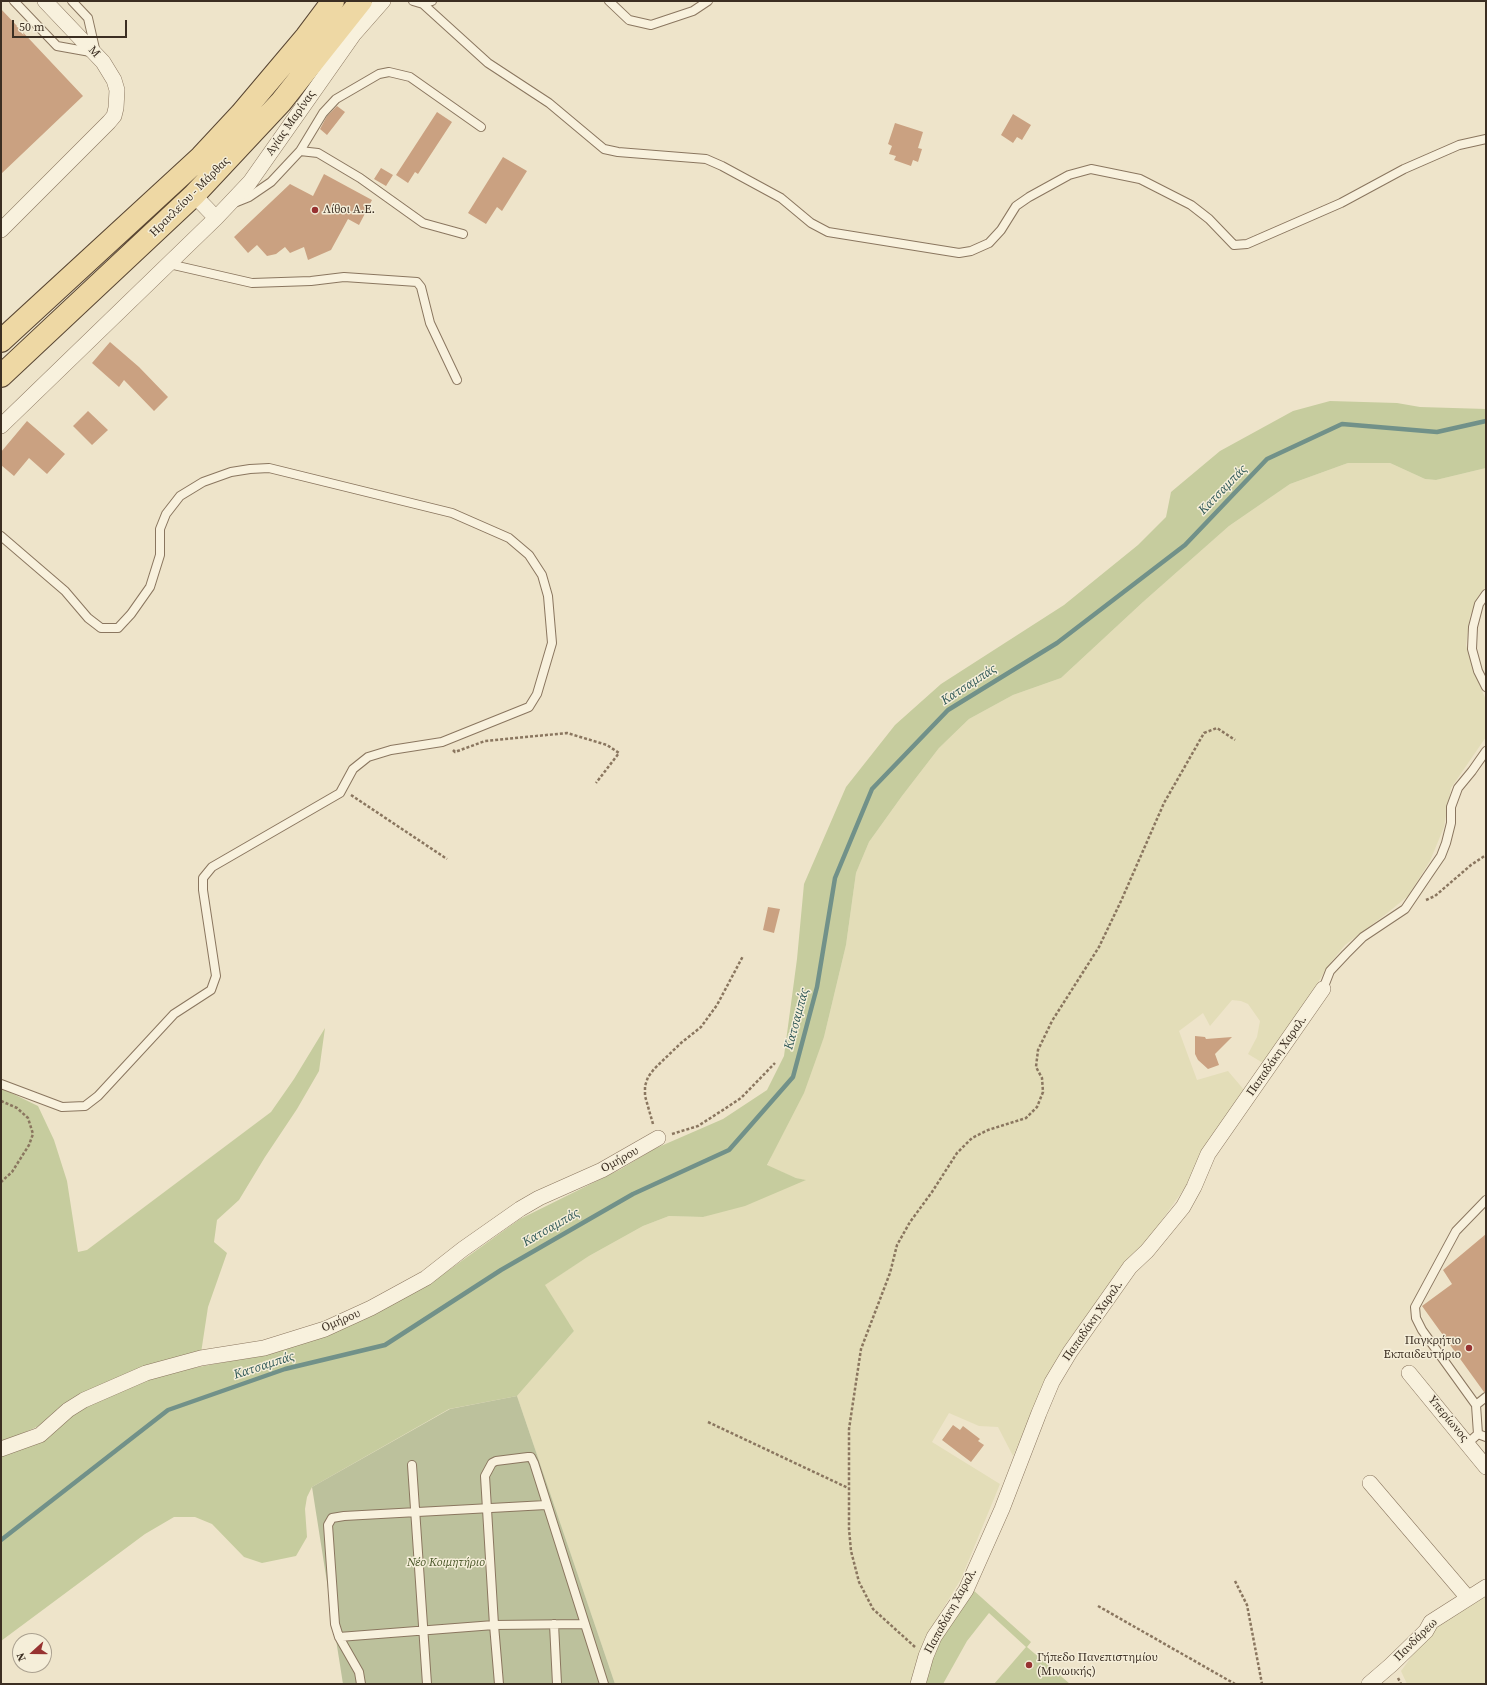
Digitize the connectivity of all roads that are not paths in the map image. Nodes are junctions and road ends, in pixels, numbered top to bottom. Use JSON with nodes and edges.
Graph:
{"nodes":[{"id":1,"x":14,"y":1,"type":"edge"},
{"id":2,"x":45,"y":1,"type":"edge"},
{"id":3,"x":72,"y":1,"type":"edge"},
{"id":4,"x":333,"y":1,"type":"edge"},
{"id":5,"x":361,"y":1,"type":"edge"},
{"id":6,"x":383,"y":1,"type":"edge"},
{"id":7,"x":413,"y":1,"type":"edge"},
{"id":8,"x":432,"y":1,"type":"edge"},
{"id":9,"x":608,"y":1,"type":"edge"},
{"id":10,"x":708,"y":1,"type":"edge"},
{"id":11,"x":423,"y":4,"type":"junction"},
{"id":12,"x":96,"y":53,"type":"junction"},
{"id":13,"x":481,"y":128,"type":"dead end"},
{"id":14,"x":1486,"y":139,"type":"edge"},
{"id":15,"x":300,"y":151,"type":"junction"},
{"id":16,"x":194,"y":195,"type":"junction"},
{"id":17,"x":229,"y":204,"type":"junction"},
{"id":18,"x":216,"y":218,"type":"junction"},
{"id":19,"x":1,"y":230,"type":"edge"},
{"id":20,"x":463,"y":234,"type":"dead end"},
{"id":21,"x":169,"y":264,"type":"junction"},
{"id":22,"x":1,"y":341,"type":"edge"},
{"id":23,"x":1,"y":376,"type":"edge"},
{"id":24,"x":457,"y":380,"type":"dead end"},
{"id":25,"x":1,"y":426,"type":"edge"},
{"id":26,"x":1,"y":536,"type":"edge"},
{"id":27,"x":1486,"y":594,"type":"edge"},
{"id":28,"x":1486,"y":687,"type":"edge"},
{"id":29,"x":1486,"y":750,"type":"edge"},
{"id":30,"x":1323,"y":989,"type":"joint"},
{"id":31,"x":1,"y":1084,"type":"edge"},
{"id":32,"x":658,"y":1138,"type":"road end"},
{"id":33,"x":1486,"y":1200,"type":"edge"},
{"id":34,"x":1409,"y":1372,"type":"dead end"},
{"id":35,"x":1486,"y":1397,"type":"edge"},
{"id":36,"x":1476,"y":1405,"type":"junction"},
{"id":37,"x":1486,"y":1437,"type":"edge"},
{"id":38,"x":1473,"y":1439,"type":"junction"},
{"id":39,"x":1,"y":1449,"type":"edge"},
{"id":40,"x":412,"y":1465,"type":"dead end"},
{"id":41,"x":1486,"y":1466,"type":"edge"},
{"id":42,"x":1370,"y":1483,"type":"dead end"},
{"id":43,"x":546,"y":1505,"type":"junction"},
{"id":44,"x":487,"y":1508,"type":"junction"},
{"id":45,"x":416,"y":1512,"type":"junction"},
{"id":46,"x":1486,"y":1587,"type":"edge"},
{"id":47,"x":1468,"y":1598,"type":"junction"},
{"id":48,"x":554,"y":1624,"type":"junction"},
{"id":49,"x":585,"y":1624,"type":"junction"},
{"id":50,"x":494,"y":1625,"type":"junction"},
{"id":51,"x":424,"y":1630,"type":"junction"},
{"id":52,"x":339,"y":1637,"type":"junction"},
{"id":53,"x":361,"y":1684,"type":"edge"},
{"id":54,"x":427,"y":1684,"type":"edge"},
{"id":55,"x":499,"y":1684,"type":"edge"},
{"id":56,"x":557,"y":1684,"type":"edge"},
{"id":57,"x":604,"y":1684,"type":"edge"},
{"id":58,"x":918,"y":1684,"type":"edge"},
{"id":59,"x":1369,"y":1684,"type":"edge"}],
"edges":[{"from":1,"to":12,"type":"lane"},
{"from":2,"to":12,"type":"street","name":"Μ"},
{"from":3,"to":12,"type":"lane"},
{"from":4,"to":22,"type":"main road","name":"Ηρακλείου - Μάρθας"},
{"from":5,"to":16,"type":"main road","name":"Ηρακλείου - Μάρθας"},
{"from":6,"to":17,"type":"street","name":"Αγίας Μαρίνας"},
{"from":7,"to":11,"type":"lane"},
{"from":8,"to":11,"type":"lane"},
{"from":9,"to":10,"type":"lane"},
{"from":11,"to":14,"type":"lane"},
{"from":12,"to":19,"type":"street","name":"Μ"},
{"from":13,"to":15,"type":"lane"},
{"from":15,"to":17,"type":"lane"},
{"from":15,"to":20,"type":"lane"},
{"from":16,"to":18,"type":"street"},
{"from":16,"to":23,"type":"main road","name":"Ηρακλείου - Μάρθας"},
{"from":17,"to":18,"type":"street","name":"Αγίας Μαρίνας"},
{"from":18,"to":21,"type":"street","name":"Αγίας Μαρίνας"},
{"from":21,"to":24,"type":"lane"},
{"from":21,"to":25,"type":"street","name":"Αγίας Μαρίνας"},
{"from":26,"to":31,"type":"lane"},
{"from":27,"to":28,"type":"lane"},
{"from":29,"to":30,"type":"lane"},
{"from":30,"to":58,"type":"street","name":"Παπαδάκη Χαραλ."},
{"from":32,"to":39,"type":"street","name":"Ομήρου"},
{"from":33,"to":36,"type":"lane"},
{"from":34,"to":38,"type":"street","name":"Υπερίωνος"},
{"from":35,"to":36,"type":"lane"},
{"from":36,"to":38,"type":"lane"},
{"from":37,"to":38,"type":"lane"},
{"from":38,"to":41,"type":"street","name":"Υπερίωνος"},
{"from":40,"to":45,"type":"lane"},
{"from":42,"to":47,"type":"street"},
{"from":43,"to":44,"type":"lane"},
{"from":43,"to":44,"type":"lane"},
{"from":43,"to":49,"type":"lane"},
{"from":44,"to":45,"type":"lane"},
{"from":44,"to":50,"type":"lane"},
{"from":45,"to":51,"type":"lane"},
{"from":45,"to":52,"type":"lane"},
{"from":46,"to":47,"type":"street","name":"Πανδάρεω"},
{"from":47,"to":59,"type":"street","name":"Πανδάρεω"},
{"from":48,"to":49,"type":"lane"},
{"from":48,"to":50,"type":"lane"},
{"from":48,"to":56,"type":"lane"},
{"from":49,"to":57,"type":"lane"},
{"from":50,"to":51,"type":"lane"},
{"from":50,"to":55,"type":"lane"},
{"from":51,"to":52,"type":"lane"},
{"from":51,"to":54,"type":"lane"},
{"from":52,"to":53,"type":"lane"}]}
